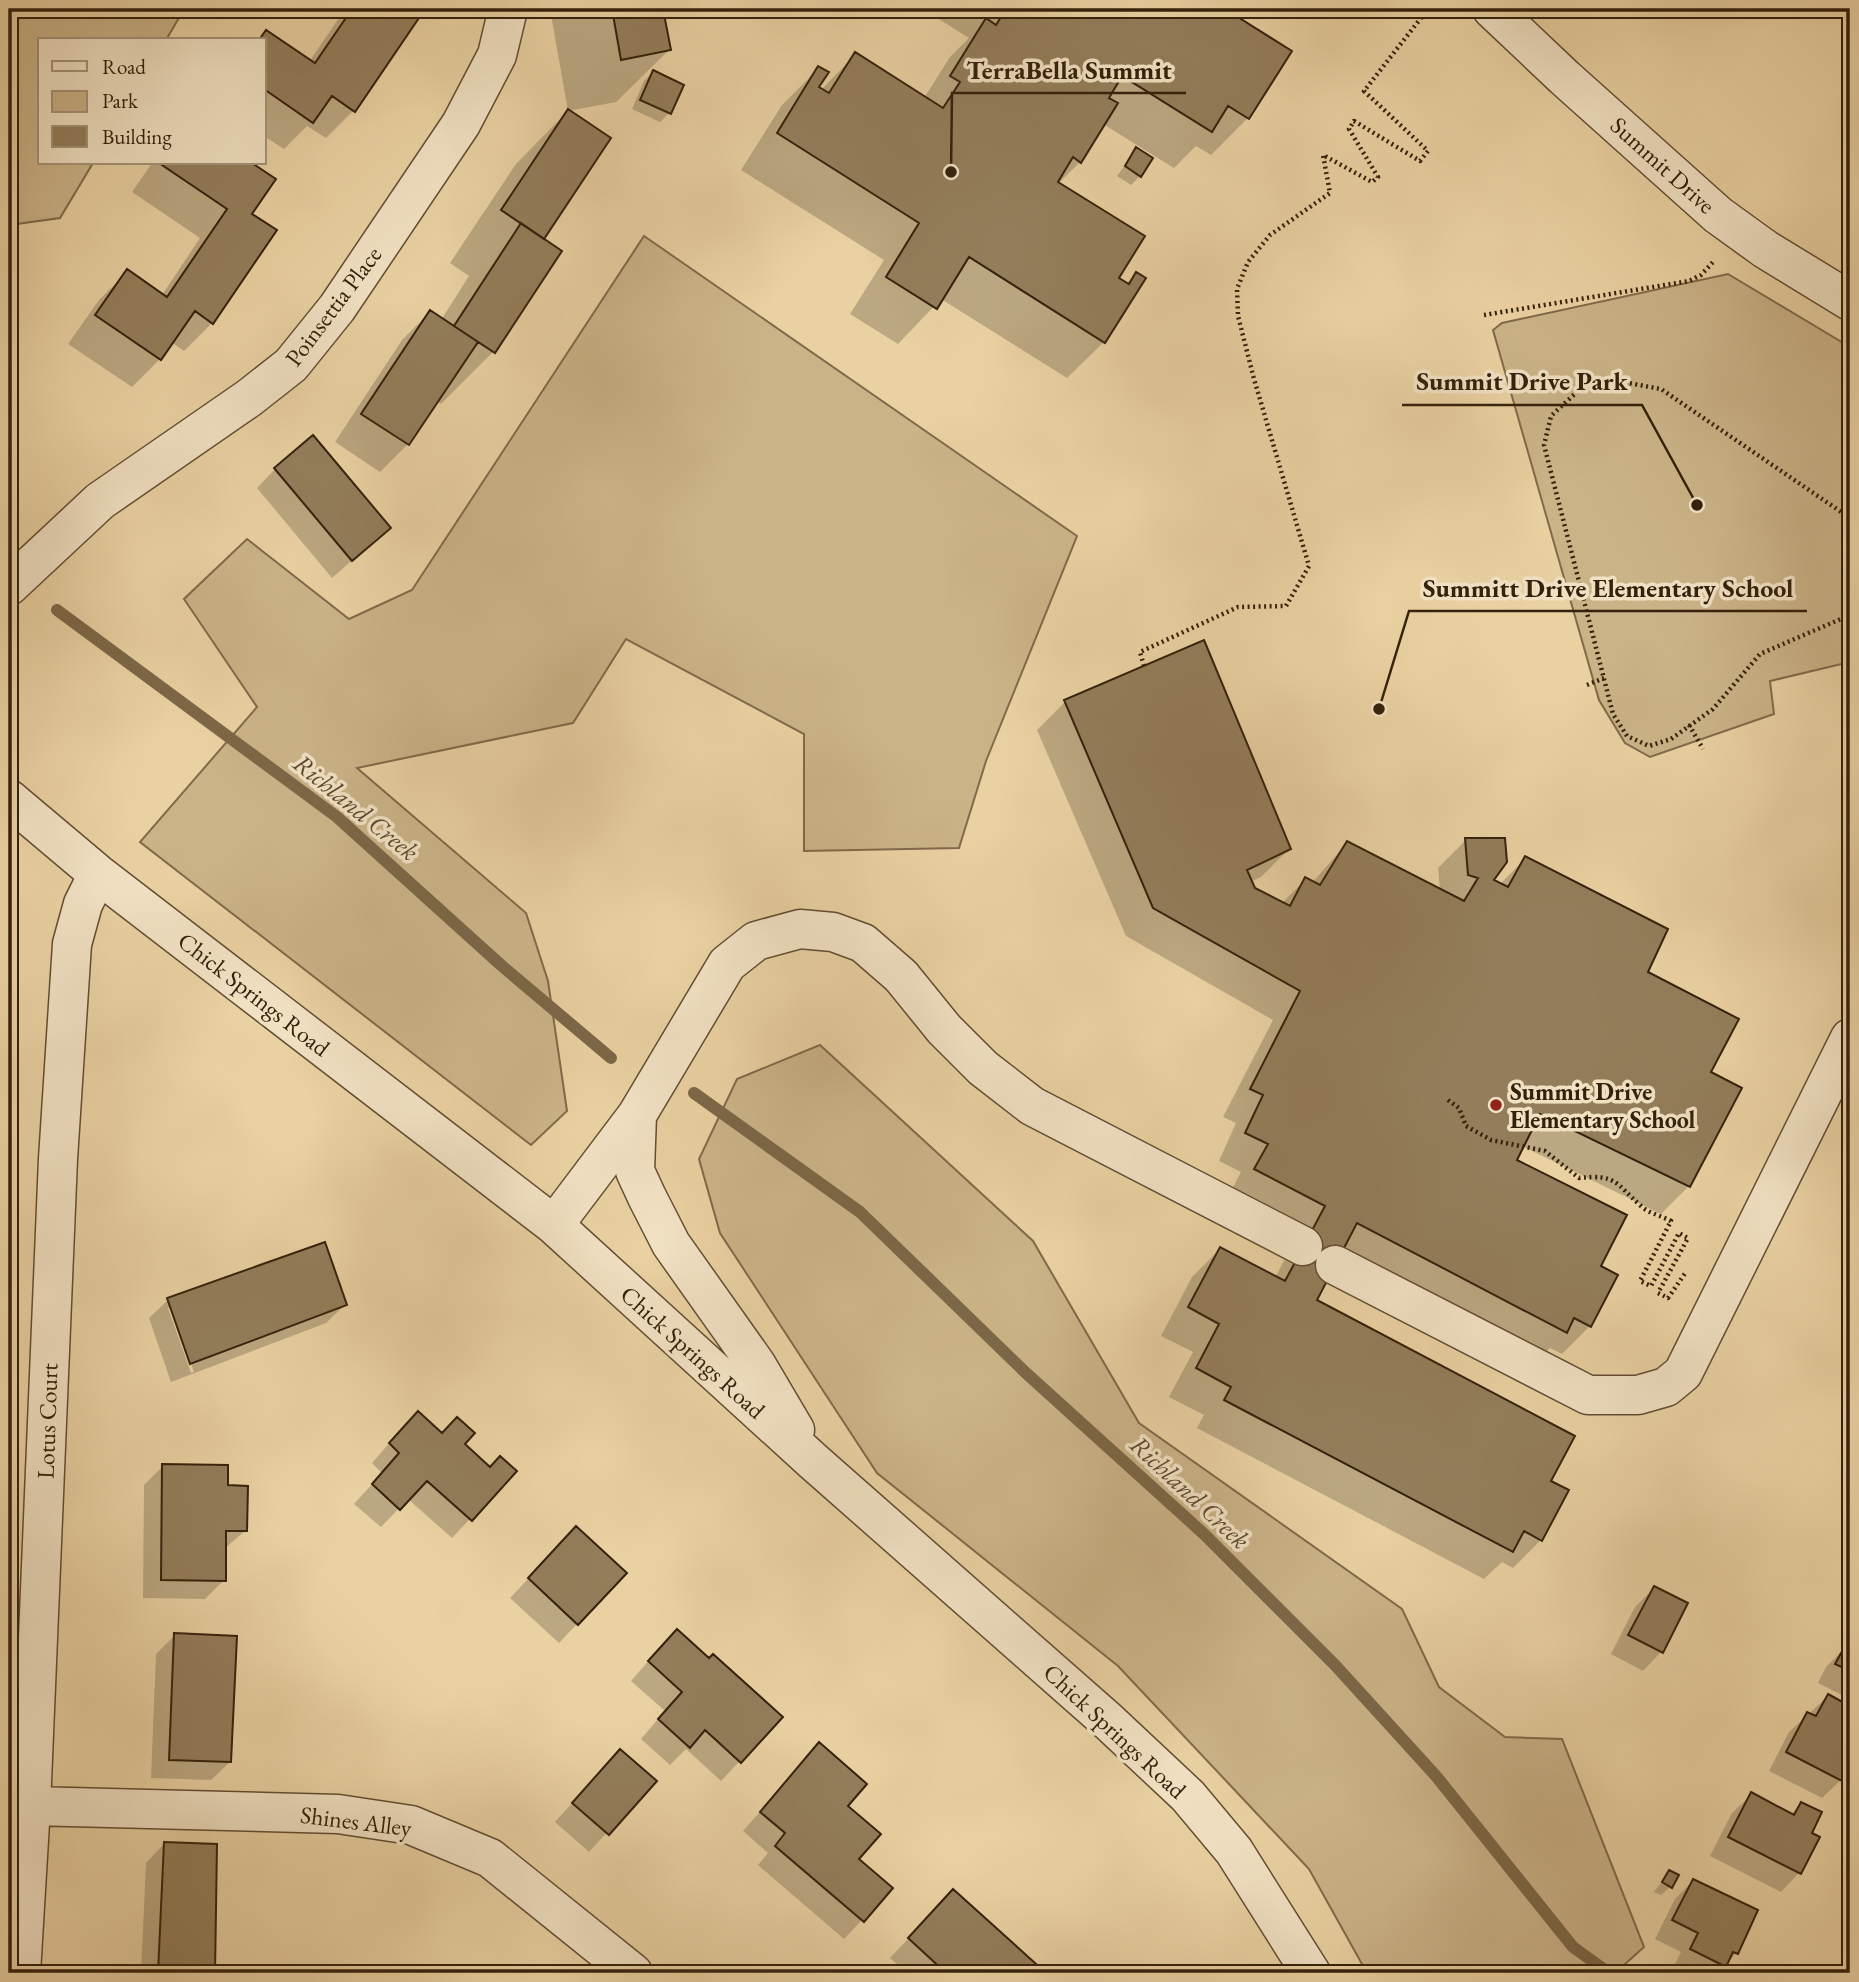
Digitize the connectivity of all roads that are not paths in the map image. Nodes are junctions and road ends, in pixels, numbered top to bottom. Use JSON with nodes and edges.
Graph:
{"nodes":[{"id":1,"x":508,"y":9,"type":"edge"},
{"id":2,"x":1492,"y":9,"type":"edge"},
{"id":3,"x":1850,"y":301,"type":"edge"},
{"id":4,"x":9,"y":586,"type":"edge"},
{"id":5,"x":9,"y":799,"type":"edge"},
{"id":6,"x":98,"y":874,"type":"junction"},
{"id":7,"x":1850,"y":1038,"type":"edge"},
{"id":8,"x":637,"y":1115,"type":"junction"},
{"id":9,"x":554,"y":1225,"type":"junction"},
{"id":10,"x":1303,"y":1246,"type":"dead end"},
{"id":11,"x":1335,"y":1265,"type":"dead end"},
{"id":12,"x":814,"y":1462,"type":"junction"},
{"id":13,"x":31,"y":1806,"type":"junction"},
{"id":14,"x":21,"y":1973,"type":"edge"},
{"id":15,"x":633,"y":1973,"type":"edge"},
{"id":16,"x":1311,"y":1973,"type":"edge"}],
"edges":[{"from":1,"to":4,"type":"street","name":"Poinsettia Place"},
{"from":2,"to":3,"type":"street","name":"Summit Drive"},
{"from":5,"to":6,"type":"street","name":"Chick Springs Road"},
{"from":6,"to":9,"type":"street","name":"Chick Springs Road"},
{"from":6,"to":13,"type":"street","name":"Lotus Court"},
{"from":7,"to":11,"type":"street"},
{"from":8,"to":9,"type":"street"},
{"from":8,"to":10,"type":"street"},
{"from":8,"to":12,"type":"street"},
{"from":9,"to":12,"type":"street","name":"Chick Springs Road"},
{"from":12,"to":16,"type":"street","name":"Chick Springs Road"},
{"from":13,"to":14,"type":"street","name":"Lotus Court"},
{"from":13,"to":15,"type":"street","name":"Shines Alley"}]}
